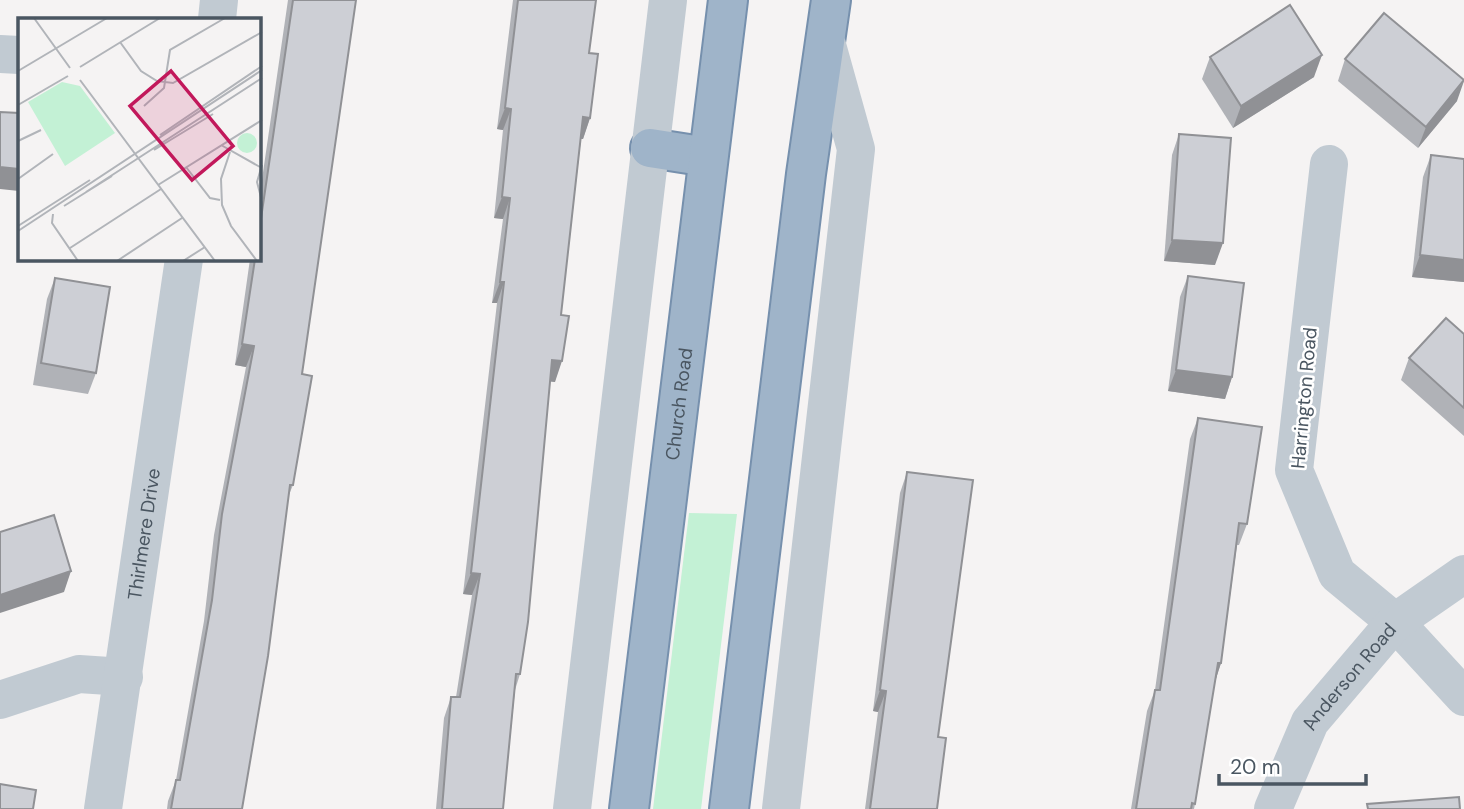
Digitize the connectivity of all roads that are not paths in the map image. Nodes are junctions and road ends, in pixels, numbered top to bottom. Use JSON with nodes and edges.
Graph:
{"nodes":[{"id":1,"x":219,"y":0,"type":"edge"},
{"id":2,"x":668,"y":0,"type":"edge"},
{"id":3,"x":728,"y":0,"type":"edge"},
{"id":4,"x":831,"y":0,"type":"edge"},
{"id":5,"x":217,"y":18,"type":"edge"},
{"id":6,"x":827,"y":45,"type":"junction"},
{"id":7,"x":0,"y":54,"type":"edge"},
{"id":8,"x":18,"y":55,"type":"edge"},
{"id":9,"x":650,"y":148,"type":"junction"},
{"id":10,"x":708,"y":157,"type":"junction"},
{"id":11,"x":1329,"y":164,"type":"dead end"},
{"id":12,"x":184,"y":261,"type":"edge"},
{"id":13,"x":1464,"y":574,"type":"edge"},
{"id":14,"x":1395,"y":622,"type":"junction"},
{"id":15,"x":124,"y":677,"type":"junction"},
{"id":16,"x":1464,"y":697,"type":"edge"},
{"id":17,"x":0,"y":700,"type":"edge"},
{"id":18,"x":103,"y":809,"type":"edge"},
{"id":19,"x":572,"y":809,"type":"edge"},
{"id":20,"x":629,"y":809,"type":"edge"},
{"id":21,"x":729,"y":809,"type":"edge"},
{"id":22,"x":781,"y":809,"type":"edge"},
{"id":23,"x":1273,"y":809,"type":"edge"}],
"edges":[{"from":1,"to":5,"type":"street"},
{"from":2,"to":9,"type":"street"},
{"from":3,"to":10,"type":"highway","name":"Church Road"},
{"from":4,"to":6,"type":"highway"},
{"from":6,"to":21,"type":"highway"},
{"from":6,"to":22,"type":"street"},
{"from":7,"to":8,"type":"street"},
{"from":9,"to":10,"type":"highway"},
{"from":9,"to":19,"type":"street"},
{"from":10,"to":20,"type":"highway","name":"Church Road"},
{"from":11,"to":14,"type":"street","name":"Harrington Road"},
{"from":12,"to":15,"type":"street","name":"Thirlmere Drive"},
{"from":13,"to":14,"type":"street","name":"Anderson Road"},
{"from":14,"to":16,"type":"street","name":"Harrington Road"},
{"from":14,"to":23,"type":"street","name":"Anderson Road"},
{"from":15,"to":17,"type":"street"},
{"from":15,"to":18,"type":"street","name":"Thirlmere Drive"}]}
